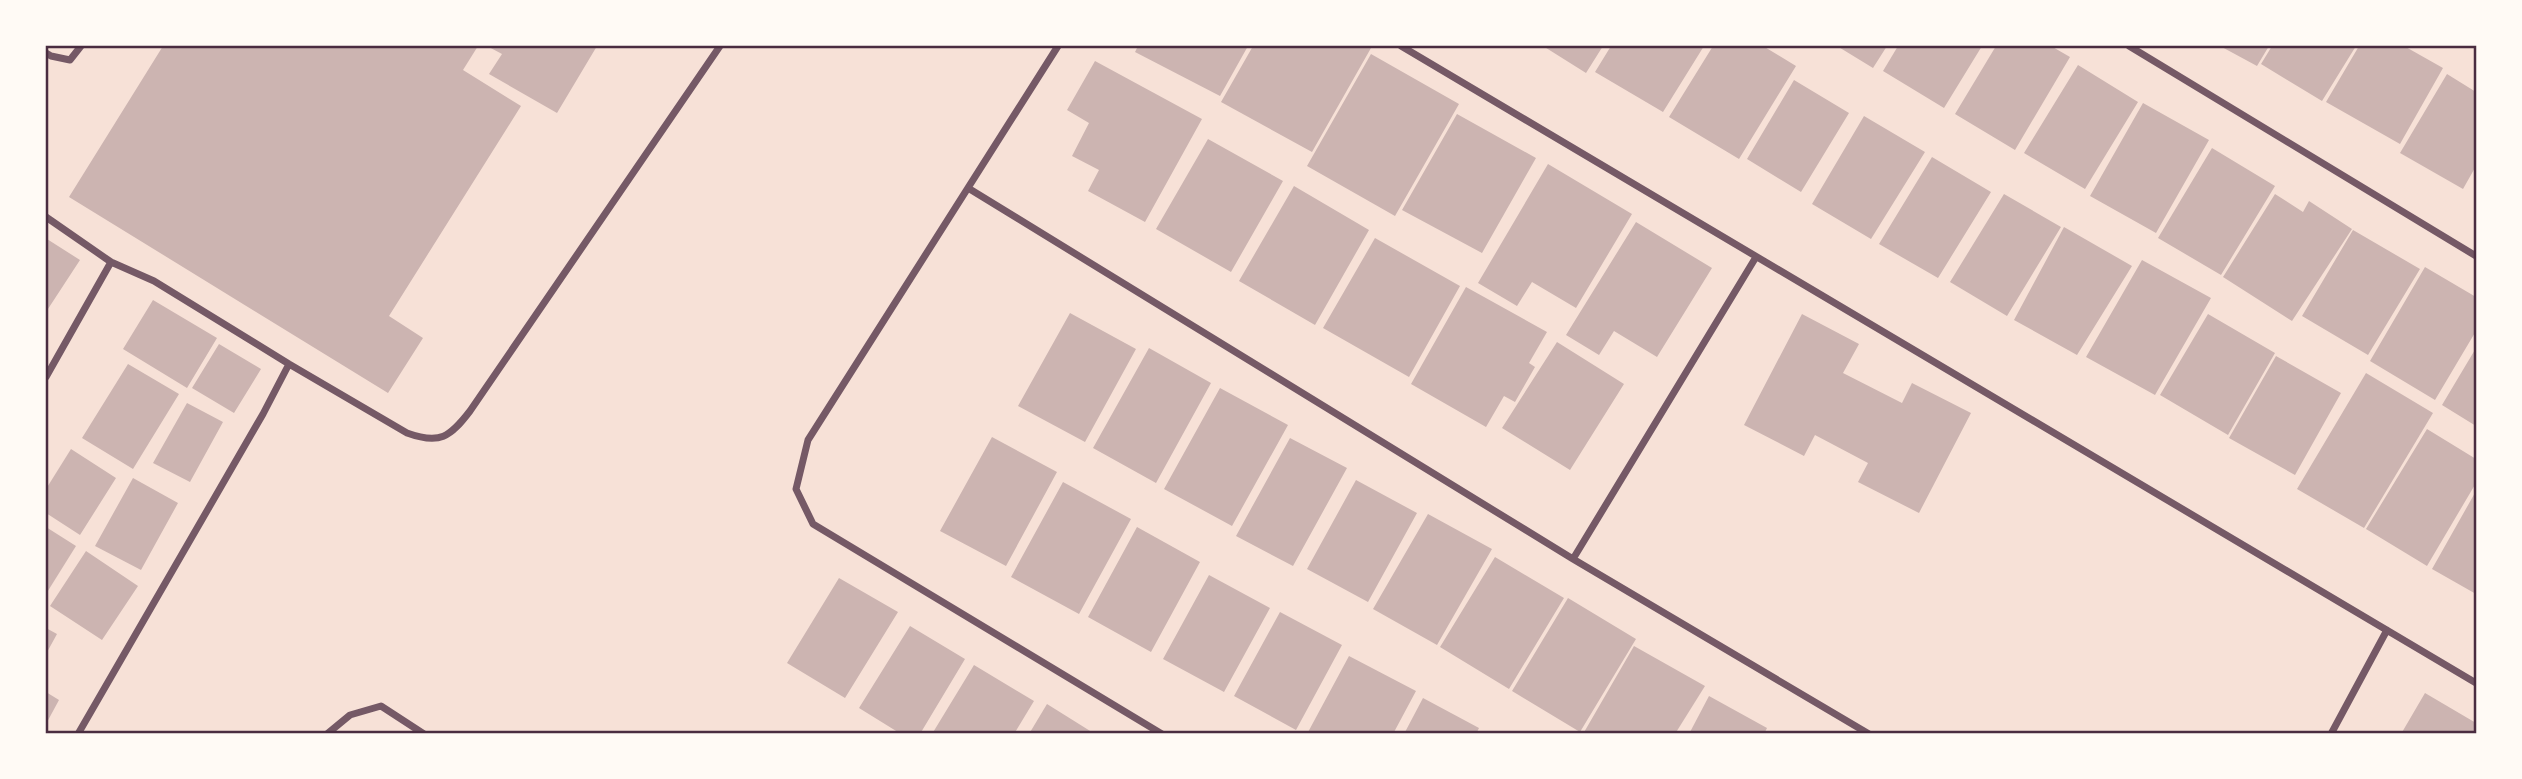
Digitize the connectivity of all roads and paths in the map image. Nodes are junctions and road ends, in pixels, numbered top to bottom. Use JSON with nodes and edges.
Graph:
{"nodes":[{"id":1,"x":80,"y":46,"type":"edge"},
{"id":2,"x":720,"y":46,"type":"edge"},
{"id":3,"x":1058,"y":46,"type":"edge"},
{"id":4,"x":1401,"y":46,"type":"edge"},
{"id":5,"x":2129,"y":46,"type":"edge"},
{"id":6,"x":46,"y":52,"type":"edge"},
{"id":7,"x":968,"y":188,"type":"junction"},
{"id":8,"x":46,"y":217,"type":"edge"},
{"id":9,"x":2476,"y":256,"type":"edge"},
{"id":10,"x":1756,"y":257,"type":"junction"},
{"id":11,"x":111,"y":262,"type":"junction"},
{"id":12,"x":289,"y":364,"type":"junction"},
{"id":13,"x":46,"y":377,"type":"edge"},
{"id":14,"x":1573,"y":559,"type":"junction"},
{"id":15,"x":2387,"y":630,"type":"junction"},
{"id":16,"x":2476,"y":683,"type":"edge"},
{"id":17,"x":78,"y":733,"type":"edge"},
{"id":18,"x":327,"y":733,"type":"edge"},
{"id":19,"x":424,"y":733,"type":"edge"},
{"id":20,"x":1162,"y":733,"type":"edge"},
{"id":21,"x":1869,"y":733,"type":"edge"},
{"id":22,"x":2331,"y":733,"type":"edge"}],
"edges":[{"from":1,"to":6,"type":"street"},
{"from":2,"to":12,"type":"street"},
{"from":3,"to":7,"type":"street"},
{"from":4,"to":10,"type":"street"},
{"from":5,"to":9,"type":"street"},
{"from":7,"to":14,"type":"street"},
{"from":7,"to":20,"type":"street"},
{"from":8,"to":11,"type":"street"},
{"from":10,"to":14,"type":"street"},
{"from":10,"to":15,"type":"street"},
{"from":11,"to":12,"type":"street"},
{"from":11,"to":13,"type":"street"},
{"from":12,"to":17,"type":"street"},
{"from":14,"to":21,"type":"street"},
{"from":15,"to":16,"type":"street"},
{"from":15,"to":22,"type":"street"},
{"from":18,"to":19,"type":"street"}]}
